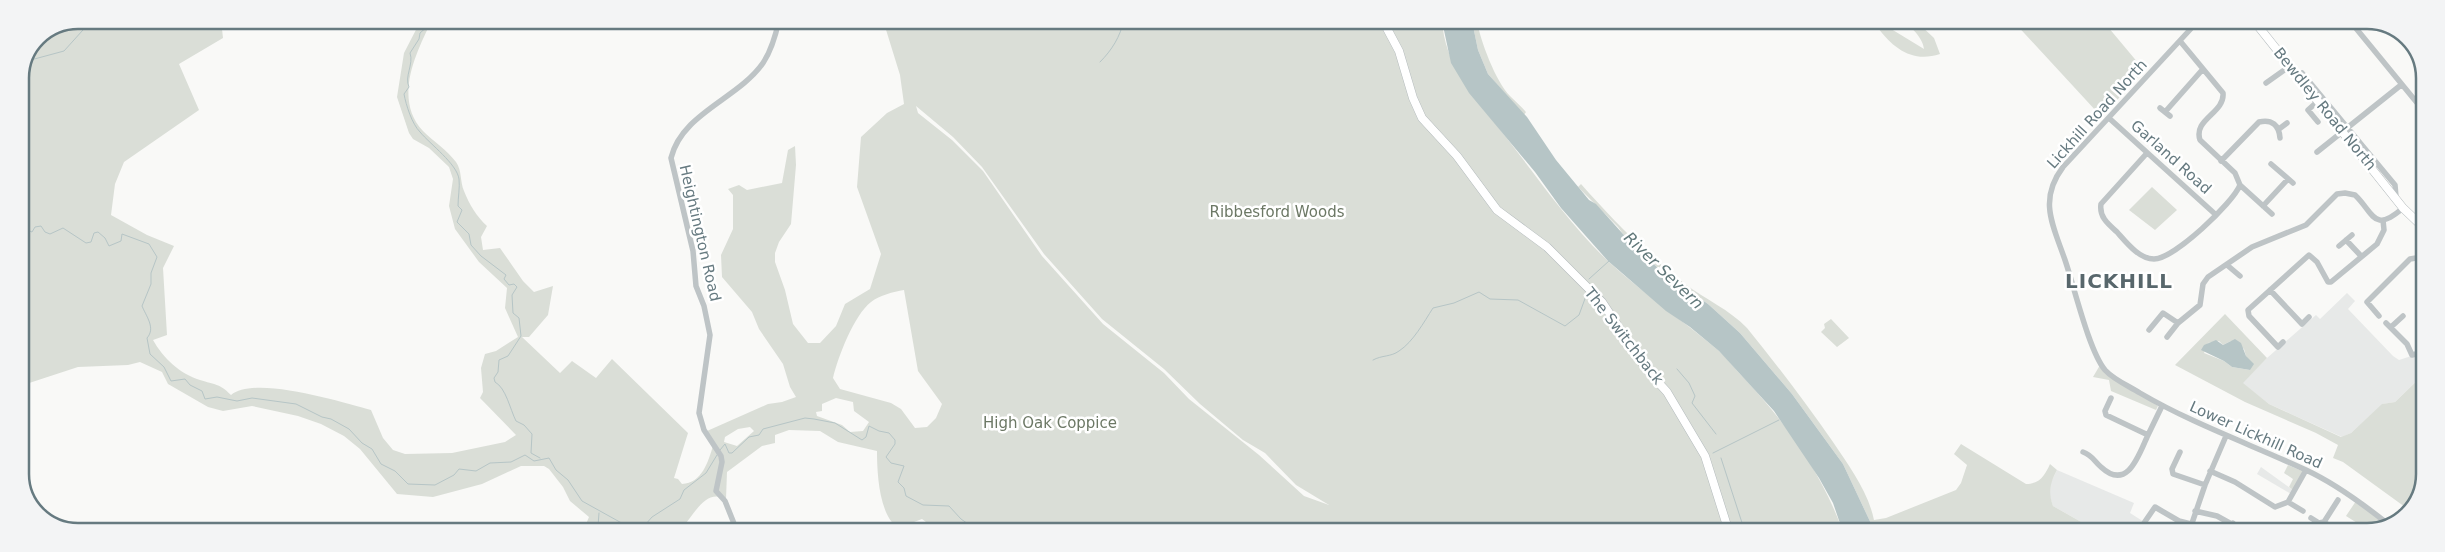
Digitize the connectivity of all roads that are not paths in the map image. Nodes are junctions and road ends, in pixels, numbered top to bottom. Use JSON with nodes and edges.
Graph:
{"nodes":[{"id":1,"x":776,"y":29,"type":"edge"},
{"id":2,"x":1387,"y":29,"type":"edge"},
{"id":3,"x":2191,"y":29,"type":"edge"},
{"id":4,"x":2260,"y":29,"type":"edge"},
{"id":5,"x":2356,"y":29,"type":"edge"},
{"id":6,"x":2180,"y":41,"type":"junction"},
{"id":7,"x":2290,"y":66,"type":"junction"},
{"id":8,"x":2204,"y":69,"type":"junction"},
{"id":9,"x":2302,"y":73,"type":"dead end"},
{"id":10,"x":2266,"y":83,"type":"dead end"},
{"id":11,"x":2401,"y":85,"type":"junction"},
{"id":12,"x":2318,"y":101,"type":"junction"},
{"id":13,"x":2416,"y":102,"type":"edge"},
{"id":14,"x":2165,"y":112,"type":"dead end"},
{"id":15,"x":2110,"y":119,"type":"junction"},
{"id":16,"x":2318,"y":122,"type":"dead end"},
{"id":17,"x":2287,"y":123,"type":"dead end"},
{"id":18,"x":2279,"y":129,"type":"junction"},
{"id":19,"x":2345,"y":129,"type":"junction"},
{"id":20,"x":2280,"y":138,"type":"dead end"},
{"id":21,"x":2317,"y":152,"type":"dead end"},
{"id":22,"x":2147,"y":153,"type":"junction"},
{"id":23,"x":2221,"y":160,"type":"junction"},
{"id":24,"x":2272,"y":164,"type":"dead end"},
{"id":25,"x":2240,"y":185,"type":"junction"},
{"id":26,"x":2263,"y":206,"type":"junction"},
{"id":27,"x":2404,"y":208,"type":"junction"},
{"id":28,"x":2215,"y":214,"type":"junction"},
{"id":29,"x":2272,"y":214,"type":"dead end"},
{"id":30,"x":2383,"y":220,"type":"junction"},
{"id":31,"x":2416,"y":220,"type":"edge"},
{"id":32,"x":2352,"y":234,"type":"dead end"},
{"id":33,"x":2346,"y":240,"type":"junction"},
{"id":34,"x":2339,"y":246,"type":"dead end"},
{"id":35,"x":2361,"y":256,"type":"junction"},
{"id":36,"x":2416,"y":258,"type":"edge"},
{"id":37,"x":2227,"y":265,"type":"junction"},
{"id":38,"x":2240,"y":276,"type":"dead end"},
{"id":39,"x":2270,"y":290,"type":"junction"},
{"id":40,"x":2379,"y":316,"type":"dead end"},
{"id":41,"x":2404,"y":316,"type":"dead end"},
{"id":42,"x":2309,"y":317,"type":"dead end"},
{"id":43,"x":2178,"y":324,"type":"junction"},
{"id":44,"x":2149,"y":330,"type":"dead end"},
{"id":45,"x":2167,"y":337,"type":"dead end"},
{"id":46,"x":2278,"y":346,"type":"dead end"},
{"id":47,"x":2416,"y":354,"type":"edge"},
{"id":48,"x":2111,"y":375,"type":"joint"},
{"id":49,"x":2111,"y":398,"type":"dead end"},
{"id":50,"x":2162,"y":406,"type":"junction"},
{"id":51,"x":2148,"y":435,"type":"junction"},
{"id":52,"x":2226,"y":436,"type":"junction"},
{"id":53,"x":2083,"y":452,"type":"dead end"},
{"id":54,"x":2180,"y":452,"type":"dead end"},
{"id":55,"x":2306,"y":470,"type":"junction"},
{"id":56,"x":2210,"y":471,"type":"junction"},
{"id":57,"x":2204,"y":485,"type":"junction"},
{"id":58,"x":2338,"y":500,"type":"dead end"},
{"id":59,"x":2288,"y":502,"type":"junction"},
{"id":60,"x":2195,"y":511,"type":"junction"},
{"id":61,"x":2303,"y":511,"type":"dead end"},
{"id":62,"x":2311,"y":518,"type":"dead end"},
{"id":63,"x":2383,"y":521,"type":"edge"},
{"id":64,"x":2324,"y":522,"type":"joint"},
{"id":65,"x":734,"y":523,"type":"edge"},
{"id":66,"x":1726,"y":523,"type":"edge"},
{"id":67,"x":2144,"y":523,"type":"dead end"},
{"id":68,"x":2187,"y":523,"type":"edge"},
{"id":69,"x":2191,"y":523,"type":"edge"},
{"id":70,"x":2233,"y":523,"type":"edge"}],
"edges":[{"from":1,"to":65,"type":"street","name":"Heightington Road"},
{"from":2,"to":66,"type":"main road","name":"The Switchback"},
{"from":3,"to":6,"type":"street","name":"Lickhill Road North"},
{"from":4,"to":7,"type":"main road","name":"Bewdley Road North"},
{"from":5,"to":11,"type":"street"},
{"from":6,"to":8,"type":"street"},
{"from":6,"to":15,"type":"street","name":"Lickhill Road North"},
{"from":7,"to":10,"type":"street"},
{"from":7,"to":12,"type":"main road","name":"Bewdley Road North"},
{"from":8,"to":14,"type":"street"},
{"from":8,"to":23,"type":"street"},
{"from":9,"to":19,"type":"street"},
{"from":11,"to":13,"type":"street"},
{"from":11,"to":19,"type":"street"},
{"from":12,"to":16,"type":"street"},
{"from":12,"to":19,"type":"main road","name":"Bewdley Road North"},
{"from":15,"to":22,"type":"street","name":"Garland Road"},
{"from":15,"to":48,"type":"street","name":"Lickhill Road North"},
{"from":17,"to":18,"type":"street"},
{"from":18,"to":20,"type":"street"},
{"from":18,"to":23,"type":"street"},
{"from":19,"to":21,"type":"street"},
{"from":19,"to":27,"type":"main road","name":"Bewdley Road North"},
{"from":22,"to":28,"type":"street","name":"Garland Road"},
{"from":22,"to":28,"type":"street"},
{"from":23,"to":25,"type":"street"},
{"from":24,"to":26,"type":"street"},
{"from":25,"to":26,"type":"street"},
{"from":25,"to":28,"type":"street"},
{"from":26,"to":29,"type":"street"},
{"from":27,"to":30,"type":"street"},
{"from":27,"to":31,"type":"main road","name":"Bewdley Road North"},
{"from":30,"to":35,"type":"street"},
{"from":30,"to":37,"type":"street"},
{"from":32,"to":33,"type":"street"},
{"from":33,"to":34,"type":"street"},
{"from":33,"to":35,"type":"street"},
{"from":35,"to":39,"type":"street"},
{"from":36,"to":40,"type":"street"},
{"from":37,"to":38,"type":"street"},
{"from":37,"to":43,"type":"street"},
{"from":39,"to":42,"type":"street"},
{"from":39,"to":46,"type":"street"},
{"from":41,"to":47,"type":"street"},
{"from":43,"to":44,"type":"street"},
{"from":43,"to":45,"type":"street"},
{"from":48,"to":50,"type":"street","name":"Lower Lickhill Road"},
{"from":49,"to":51,"type":"street"},
{"from":50,"to":51,"type":"street"},
{"from":50,"to":52,"type":"street","name":"Lower Lickhill Road"},
{"from":51,"to":53,"type":"street"},
{"from":52,"to":55,"type":"street","name":"Lower Lickhill Road"},
{"from":52,"to":56,"type":"street"},
{"from":54,"to":57,"type":"street"},
{"from":55,"to":59,"type":"street"},
{"from":55,"to":63,"type":"street","name":"Lower Lickhill Road"},
{"from":56,"to":57,"type":"street"},
{"from":56,"to":59,"type":"street"},
{"from":57,"to":60,"type":"street"},
{"from":58,"to":64,"type":"street"},
{"from":59,"to":61,"type":"street"},
{"from":60,"to":69,"type":"street"},
{"from":60,"to":70,"type":"street"},
{"from":62,"to":64,"type":"street"},
{"from":67,"to":68,"type":"street"}]}
